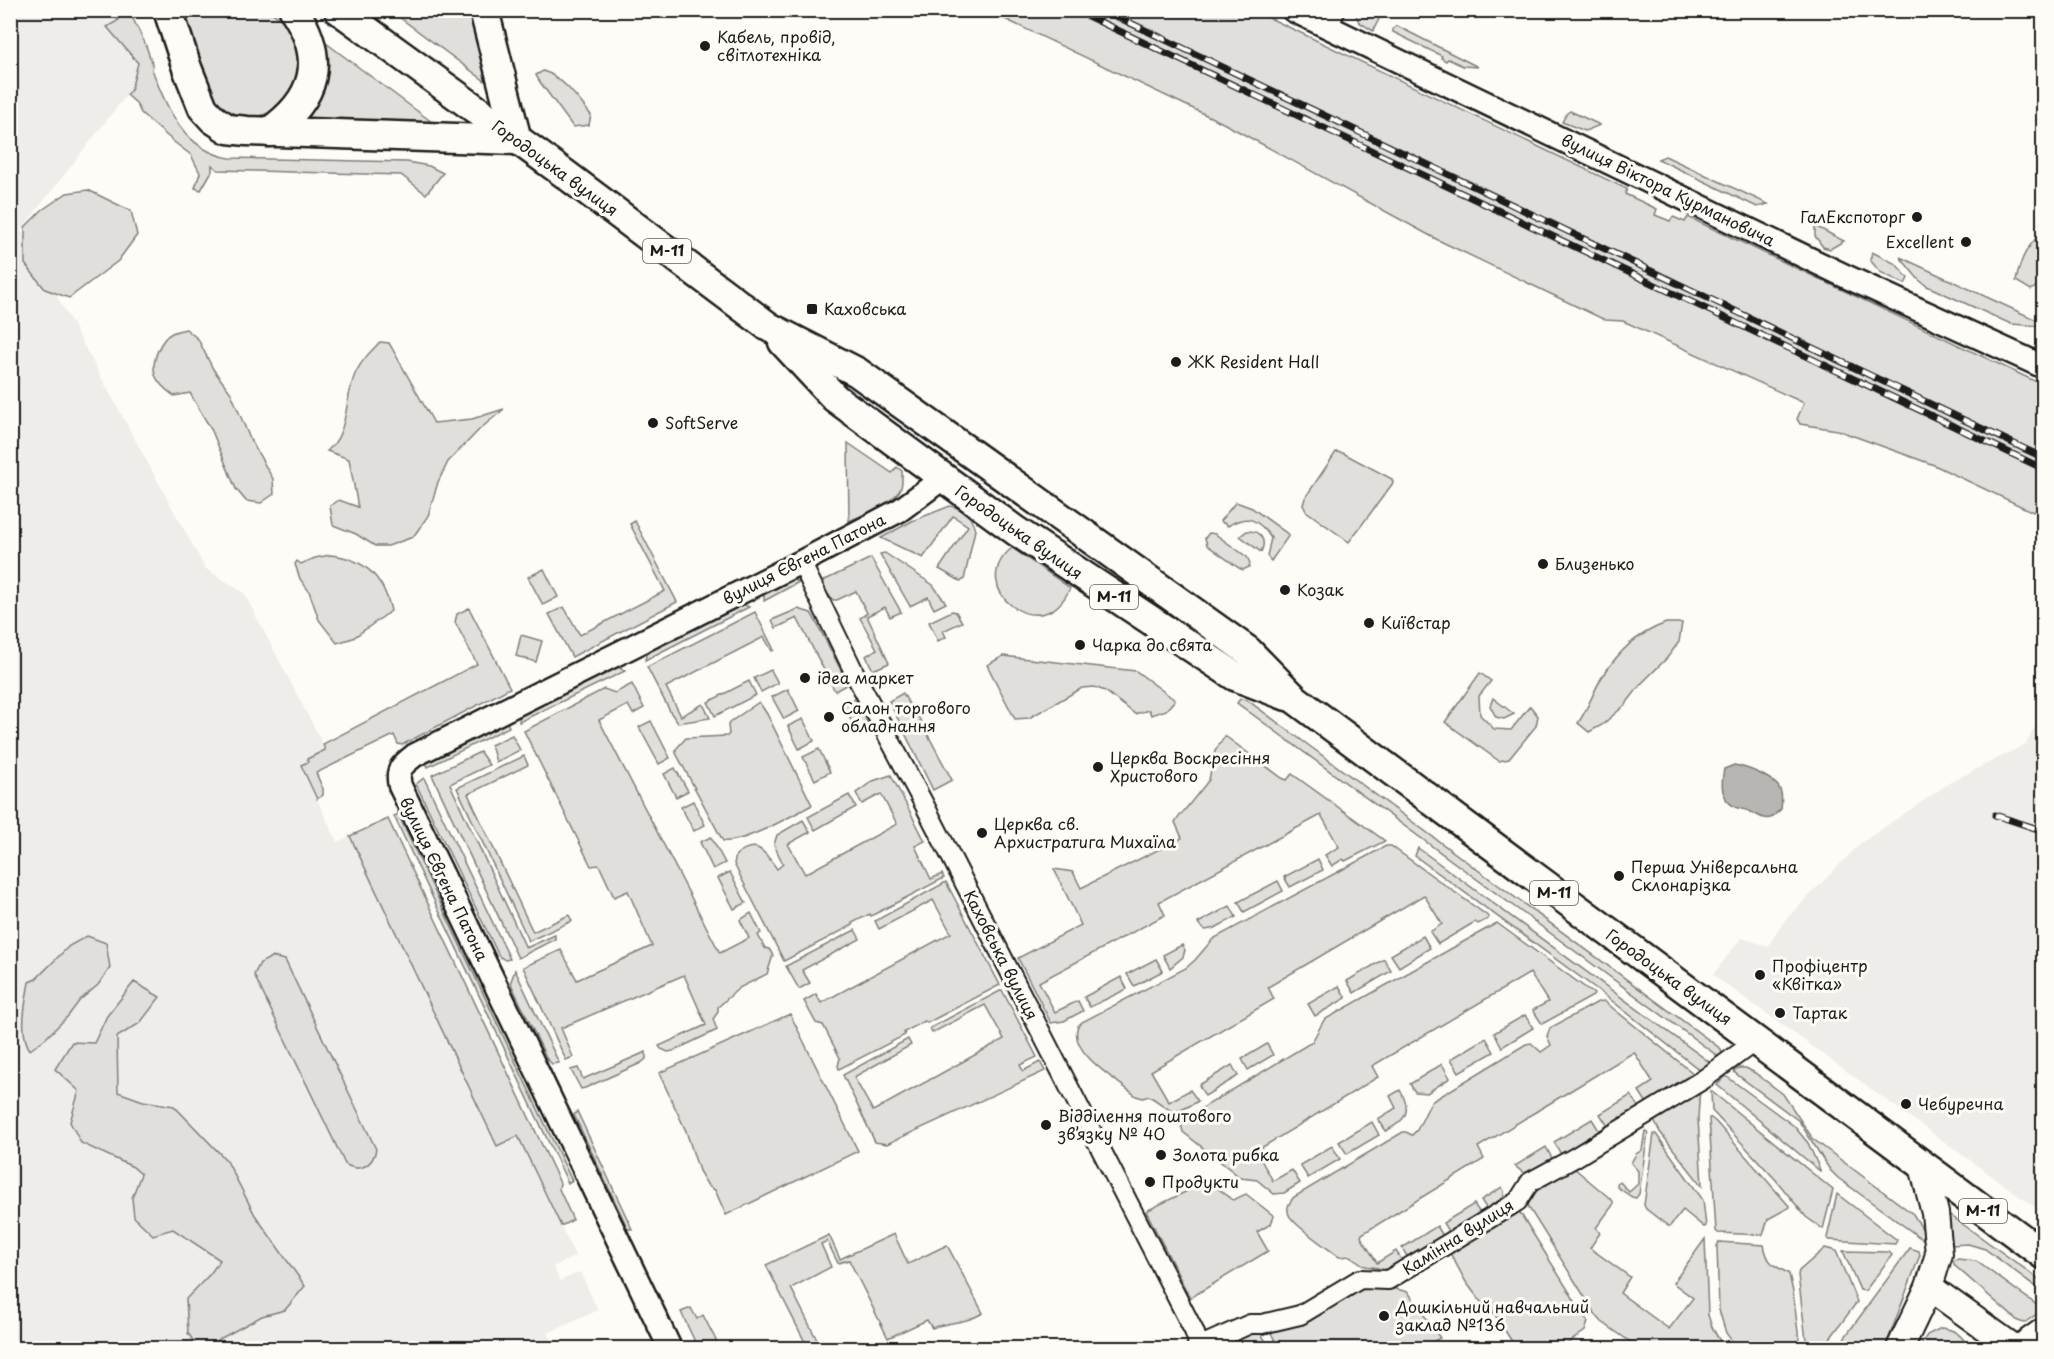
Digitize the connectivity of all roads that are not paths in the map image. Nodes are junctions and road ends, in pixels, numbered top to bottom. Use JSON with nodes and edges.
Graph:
{"nodes":[{"id":1,"x":168,"y":10,"type":"edge"},
{"id":2,"x":294,"y":10,"type":"edge"},
{"id":3,"x":339,"y":10,"type":"edge"},
{"id":4,"x":484,"y":10,"type":"edge"},
{"id":5,"x":1293,"y":10,"type":"edge"},
{"id":6,"x":1332,"y":19,"type":"edge"},
{"id":7,"x":269,"y":132,"type":"junction"},
{"id":8,"x":517,"y":140,"type":"junction"},
{"id":9,"x":769,"y":327,"type":"junction"},
{"id":10,"x":2041,"y":361,"type":"edge"},
{"id":11,"x":925,"y":422,"type":"junction"},
{"id":12,"x":943,"y":478,"type":"junction"},
{"id":13,"x":1010,"y":482,"type":"junction"},
{"id":14,"x":1076,"y":529,"type":"junction"},
{"id":15,"x":1016,"y":531,"type":"junction"},
{"id":16,"x":801,"y":562,"type":"junction"},
{"id":17,"x":1295,"y":699,"type":"junction"},
{"id":18,"x":1757,"y":1040,"type":"junction"},
{"id":19,"x":1923,"y":1166,"type":"junction"},
{"id":20,"x":2043,"y":1255,"type":"edge"},
{"id":21,"x":1929,"y":1287,"type":"junction"},
{"id":22,"x":2043,"y":1331,"type":"edge"},
{"id":23,"x":670,"y":1348,"type":"edge"},
{"id":24,"x":1199,"y":1348,"type":"edge"},
{"id":25,"x":1900,"y":1348,"type":"edge"},
{"id":26,"x":2014,"y":1348,"type":"edge"},
{"id":27,"x":2020,"y":1348,"type":"edge"}],
"edges":[{"from":1,"to":7,"type":"main road"},
{"from":2,"to":7,"type":"main road"},
{"from":3,"to":8,"type":"main road","name":"Городоцька вулиця","number":"М-11"},
{"from":4,"to":8,"type":"main road"},
{"from":5,"to":6,"type":"street","name":"вулиця Віктора Курмановича"},
{"from":6,"to":10,"type":"street","name":"вулиця Віктора Курмановича"},
{"from":7,"to":8,"type":"main road"},
{"from":8,"to":9,"type":"main road","name":"Городоцька вулиця","number":"М-11"},
{"from":9,"to":11,"type":"main road","name":"Городоцька вулиця","number":"М-11"},
{"from":9,"to":12,"type":"main road","name":"Городоцька вулиця","number":"М-11"},
{"from":11,"to":12,"type":"main road"},
{"from":11,"to":13,"type":"main road","name":"Городоцька вулиця","number":"М-11"},
{"from":12,"to":13,"type":"main road"},
{"from":12,"to":15,"type":"main road","name":"Городоцька вулиця","number":"М-11"},
{"from":12,"to":16,"type":"street","name":"вулиця Євгена Патона"},
{"from":13,"to":14,"type":"main road","name":"Городоцька вулиця","number":"М-11"},
{"from":14,"to":15,"type":"main road"},
{"from":14,"to":17,"type":"main road","name":"Городоцька вулиця","number":"М-11"},
{"from":15,"to":17,"type":"main road","name":"Городоцька вулиця","number":"М-11"},
{"from":16,"to":23,"type":"street","name":"вулиця Євгена Патона"},
{"from":16,"to":24,"type":"street","name":"Каховська вулиця"},
{"from":17,"to":18,"type":"main road","name":"Городоцька вулиця","number":"М-11"},
{"from":18,"to":19,"type":"main road","name":"Городоцька вулиця","number":"М-11"},
{"from":18,"to":24,"type":"street","name":"Камінна вулиця"},
{"from":19,"to":20,"type":"main road","name":"Городоцька вулиця","number":"М-11"},
{"from":19,"to":21,"type":"main road"},
{"from":21,"to":25,"type":"main road"},
{"from":21,"to":26,"type":"main road"},
{"from":22,"to":27,"type":"main road"}]}
